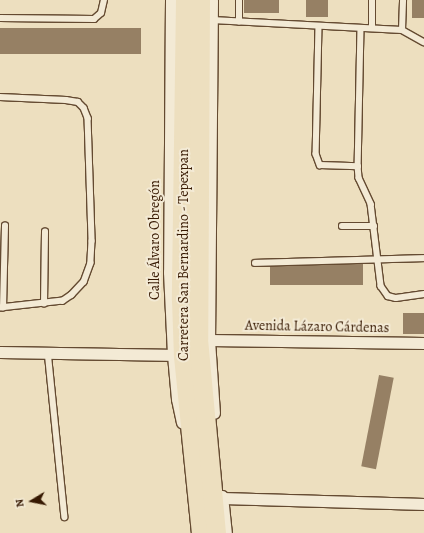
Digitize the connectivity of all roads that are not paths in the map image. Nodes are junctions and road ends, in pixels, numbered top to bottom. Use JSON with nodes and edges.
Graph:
{"nodes":[{"id":1,"x":104,"y":0,"type":"edge"},
{"id":2,"x":171,"y":0,"type":"edge"},
{"id":3,"x":185,"y":0,"type":"edge"},
{"id":4,"x":200,"y":0,"type":"edge"},
{"id":5,"x":212,"y":0,"type":"edge"},
{"id":6,"x":239,"y":0,"type":"edge"},
{"id":7,"x":372,"y":0,"type":"edge"},
{"id":8,"x":403,"y":0,"type":"edge"},
{"id":9,"x":0,"y":18,"type":"edge"},
{"id":10,"x":212,"y":20,"type":"junction"},
{"id":11,"x":239,"y":22,"type":"junction"},
{"id":12,"x":319,"y":26,"type":"junction"},
{"id":13,"x":361,"y":28,"type":"junction"},
{"id":14,"x":372,"y":28,"type":"junction"},
{"id":15,"x":402,"y":30,"type":"junction"},
{"id":16,"x":424,"y":42,"type":"edge"},
{"id":17,"x":0,"y":97,"type":"edge"},
{"id":18,"x":358,"y":166,"type":"junction"},
{"id":19,"x":5,"y":226,"type":"dead end"},
{"id":20,"x":342,"y":226,"type":"dead end"},
{"id":21,"x":374,"y":226,"type":"junction"},
{"id":22,"x":45,"y":232,"type":"dead end"},
{"id":23,"x":378,"y":258,"type":"junction"},
{"id":24,"x":424,"y":258,"type":"edge"},
{"id":25,"x":255,"y":263,"type":"dead end"},
{"id":26,"x":424,"y":294,"type":"edge"},
{"id":27,"x":44,"y":304,"type":"junction"},
{"id":28,"x":2,"y":308,"type":"edge"},
{"id":29,"x":209,"y":340,"type":"junction"},
{"id":30,"x":424,"y":343,"type":"edge"},
{"id":31,"x":48,"y":351,"type":"junction"},
{"id":32,"x":0,"y":352,"type":"edge"},
{"id":33,"x":178,"y":355,"type":"junction"},
{"id":34,"x":222,"y":498,"type":"junction"},
{"id":35,"x":424,"y":504,"type":"edge"},
{"id":36,"x":65,"y":517,"type":"dead end"},
{"id":37,"x":201,"y":533,"type":"edge"},
{"id":38,"x":216,"y":533,"type":"edge"},
{"id":39,"x":226,"y":533,"type":"edge"}],
"edges":[{"from":1,"to":9,"type":"lane"},
{"from":2,"to":33,"type":"street","name":"Calle Álvaro Obregón"},
{"from":3,"to":33,"type":"highway","name":"Carretera San Bernardino - Tepexpan"},
{"from":4,"to":38,"type":"highway","name":"Carretera San Bernardino - Tepexpan"},
{"from":5,"to":10,"type":"street"},
{"from":6,"to":11,"type":"lane"},
{"from":7,"to":14,"type":"lane"},
{"from":8,"to":15,"type":"lane"},
{"from":10,"to":11,"type":"lane"},
{"from":10,"to":29,"type":"street"},
{"from":11,"to":12,"type":"lane"},
{"from":12,"to":13,"type":"lane"},
{"from":12,"to":18,"type":"lane"},
{"from":13,"to":14,"type":"lane"},
{"from":13,"to":18,"type":"lane"},
{"from":14,"to":15,"type":"lane"},
{"from":15,"to":16,"type":"lane"},
{"from":17,"to":27,"type":"lane"},
{"from":18,"to":21,"type":"lane"},
{"from":19,"to":28,"type":"lane"},
{"from":20,"to":21,"type":"lane"},
{"from":21,"to":23,"type":"lane"},
{"from":22,"to":27,"type":"lane"},
{"from":23,"to":24,"type":"lane"},
{"from":23,"to":25,"type":"lane"},
{"from":23,"to":26,"type":"lane"},
{"from":27,"to":28,"type":"lane"},
{"from":29,"to":30,"type":"street","name":"Avenida Lázaro Cárdenas"},
{"from":29,"to":34,"type":"street"},
{"from":31,"to":32,"type":"street"},
{"from":31,"to":33,"type":"street"},
{"from":31,"to":36,"type":"lane"},
{"from":33,"to":37,"type":"highway","name":"Carretera San Bernardino - Tepexpan"},
{"from":34,"to":35,"type":"street"},
{"from":34,"to":39,"type":"street"}]}
